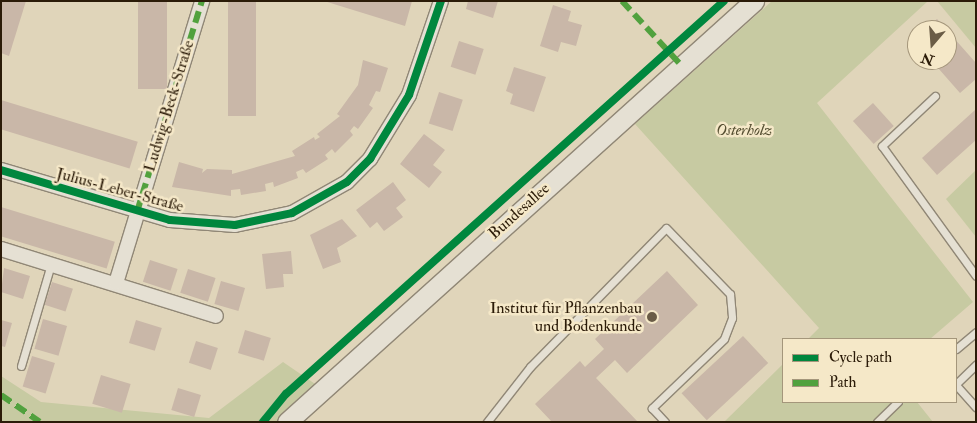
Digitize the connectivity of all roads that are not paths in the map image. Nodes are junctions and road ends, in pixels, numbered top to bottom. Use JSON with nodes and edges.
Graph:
{"nodes":[{"id":1,"x":202,"y":1,"type":"edge"},
{"id":2,"x":441,"y":1,"type":"edge"},
{"id":3,"x":754,"y":1,"type":"edge"},
{"id":4,"x":935,"y":96,"type":"dead end"},
{"id":5,"x":1,"y":170,"type":"edge"},
{"id":6,"x":137,"y":212,"type":"junction"},
{"id":7,"x":1,"y":250,"type":"edge"},
{"id":8,"x":51,"y":264,"type":"junction"},
{"id":9,"x":976,"y":276,"type":"edge"},
{"id":10,"x":116,"y":283,"type":"junction"},
{"id":11,"x":216,"y":316,"type":"dead end"},
{"id":12,"x":976,"y":332,"type":"edge"},
{"id":13,"x":957,"y":348,"type":"edge"},
{"id":14,"x":976,"y":365,"type":"edge"},
{"id":15,"x":21,"y":366,"type":"dead end"},
{"id":16,"x":957,"y":383,"type":"edge"},
{"id":17,"x":957,"y":385,"type":"edge"},
{"id":18,"x":897,"y":403,"type":"edge"},
{"id":19,"x":976,"y":407,"type":"edge"},
{"id":20,"x":287,"y":422,"type":"edge"},
{"id":21,"x":487,"y":422,"type":"edge"},
{"id":22,"x":664,"y":422,"type":"edge"},
{"id":23,"x":877,"y":422,"type":"edge"}],
"edges":[{"from":1,"to":6,"type":"street","name":"Ludwig-Beck-Straße"},
{"from":2,"to":6,"type":"street","name":"Julius-Leber-Straße"},
{"from":3,"to":20,"type":"main road","name":"Bundesallee"},
{"from":4,"to":9,"type":"lane"},
{"from":5,"to":6,"type":"street","name":"Julius-Leber-Straße"},
{"from":6,"to":10,"type":"street","name":"Ludwig-Beck-Straße"},
{"from":7,"to":8,"type":"street"},
{"from":8,"to":10,"type":"street"},
{"from":8,"to":15,"type":"lane"},
{"from":10,"to":11,"type":"street"},
{"from":12,"to":13,"type":"lane"},
{"from":14,"to":16,"type":"lane"},
{"from":17,"to":19,"type":"lane"},
{"from":18,"to":23,"type":"lane"},
{"from":21,"to":22,"type":"lane"}]}
